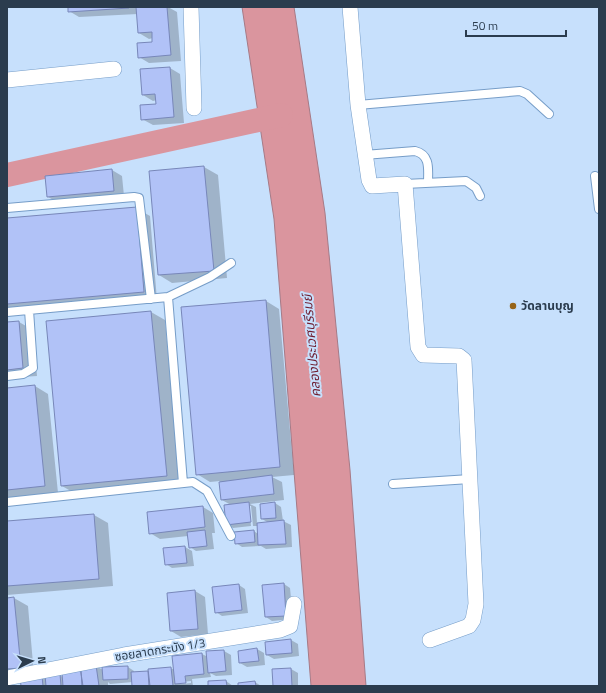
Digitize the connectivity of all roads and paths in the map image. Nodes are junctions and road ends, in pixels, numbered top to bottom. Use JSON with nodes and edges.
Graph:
{"nodes":[{"id":1,"x":191,"y":7,"type":"edge"},
{"id":2,"x":350,"y":7,"type":"edge"},
{"id":3,"x":114,"y":69,"type":"dead end"},
{"id":4,"x":7,"y":80,"type":"edge"},
{"id":5,"x":358,"y":105,"type":"junction"},
{"id":6,"x":194,"y":108,"type":"dead end"},
{"id":7,"x":550,"y":114,"type":"dead end"},
{"id":8,"x":364,"y":155,"type":"junction"},
{"id":9,"x":595,"y":176,"type":"dead end"},
{"id":10,"x":428,"y":183,"type":"junction"},
{"id":11,"x":406,"y":184,"type":"junction"},
{"id":12,"x":480,"y":196,"type":"dead end"},
{"id":13,"x":7,"y":208,"type":"edge"},
{"id":14,"x":599,"y":209,"type":"edge"},
{"id":15,"x":231,"y":263,"type":"dead end"},
{"id":16,"x":168,"y":297,"type":"junction"},
{"id":17,"x":151,"y":299,"type":"junction"},
{"id":18,"x":29,"y":310,"type":"junction"},
{"id":19,"x":7,"y":312,"type":"edge"},
{"id":20,"x":7,"y":376,"type":"edge"},
{"id":21,"x":470,"y":479,"type":"junction"},
{"id":22,"x":183,"y":483,"type":"junction"},
{"id":23,"x":393,"y":484,"type":"dead end"},
{"id":24,"x":7,"y":502,"type":"edge"},
{"id":25,"x":230,"y":536,"type":"dead end"},
{"id":26,"x":294,"y":604,"type":"dead end"},
{"id":27,"x":430,"y":640,"type":"dead end"},
{"id":28,"x":7,"y":678,"type":"edge"}],
"edges":[{"from":1,"to":6,"type":"street"},
{"from":2,"to":5,"type":"street"},
{"from":3,"to":4,"type":"street"},
{"from":5,"to":7,"type":"lane"},
{"from":5,"to":8,"type":"street"},
{"from":8,"to":10,"type":"lane"},
{"from":8,"to":11,"type":"street"},
{"from":9,"to":14,"type":"lane"},
{"from":10,"to":11,"type":"lane"},
{"from":10,"to":12,"type":"lane"},
{"from":11,"to":21,"type":"street"},
{"from":13,"to":17,"type":"lane"},
{"from":15,"to":16,"type":"lane"},
{"from":16,"to":17,"type":"lane"},
{"from":16,"to":22,"type":"lane"},
{"from":17,"to":18,"type":"lane"},
{"from":18,"to":19,"type":"lane"},
{"from":18,"to":20,"type":"lane"},
{"from":21,"to":23,"type":"lane"},
{"from":21,"to":27,"type":"street"},
{"from":22,"to":24,"type":"lane"},
{"from":22,"to":25,"type":"lane"},
{"from":26,"to":28,"type":"street","name":"ซอยลาดกระบัง 1/3"}]}
